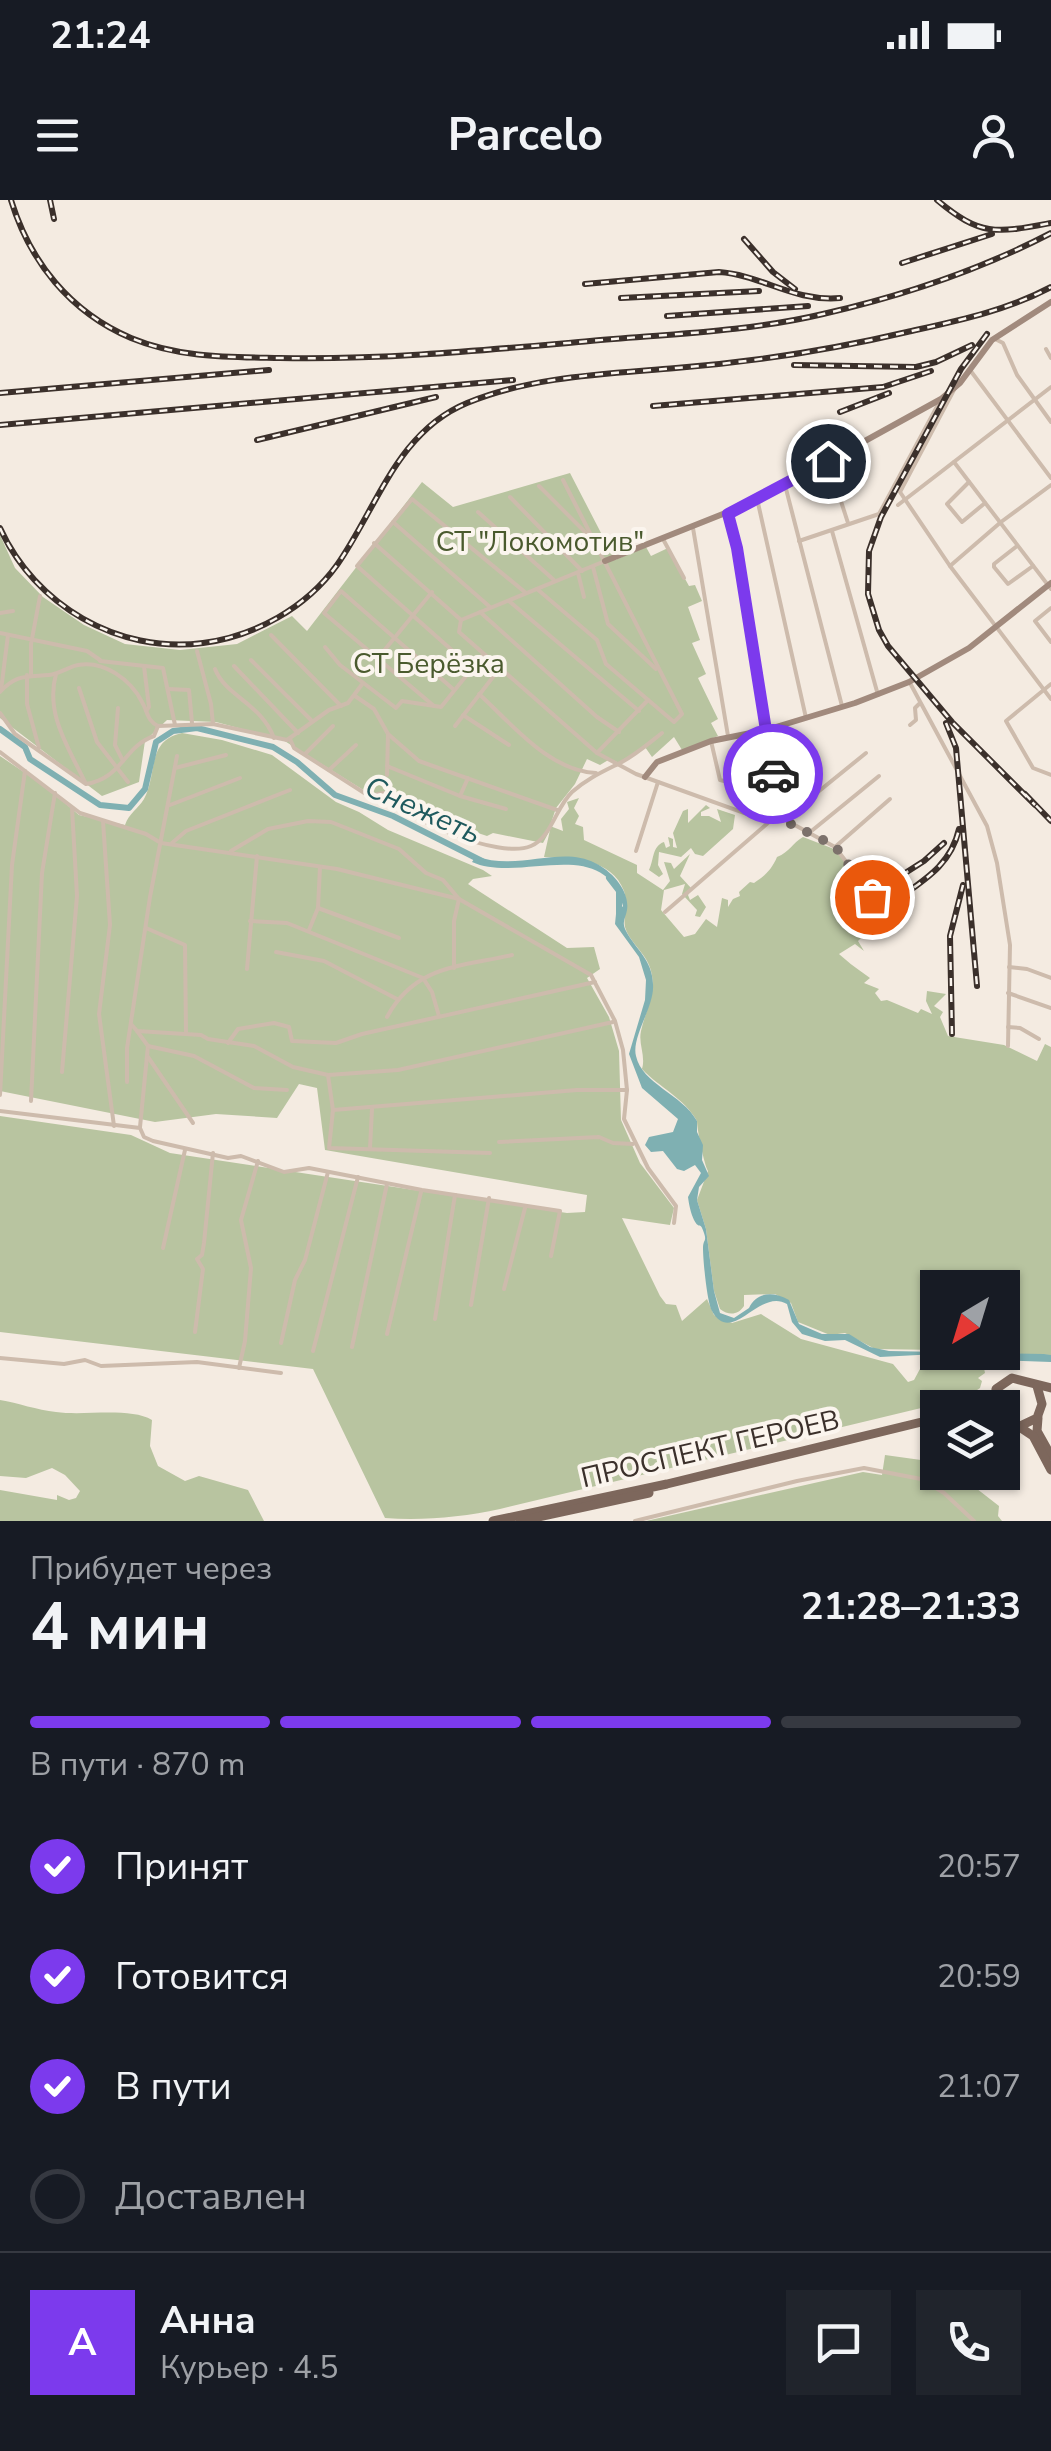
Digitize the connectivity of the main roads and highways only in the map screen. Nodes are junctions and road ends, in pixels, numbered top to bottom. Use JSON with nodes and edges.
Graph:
{"nodes":[{"id":1,"x":1037,"y":1386,"type":"junction"},
{"id":2,"x":1051,"y":1388,"type":"edge"},
{"id":3,"x":998,"y":1390,"type":"edge"},
{"id":4,"x":1045,"y":1405,"type":"edge"},
{"id":5,"x":920,"y":1425,"type":"edge"},
{"id":6,"x":920,"y":1426,"type":"edge"},
{"id":7,"x":1020,"y":1426,"type":"edge"},
{"id":8,"x":1020,"y":1428,"type":"edge"},
{"id":9,"x":1051,"y":1456,"type":"edge"},
{"id":10,"x":1051,"y":1470,"type":"edge"},
{"id":11,"x":492,"y":1521,"type":"edge"},
{"id":12,"x":520,"y":1521,"type":"edge"}],
"edges":[{"from":1,"to":2,"type":"main road"},
{"from":1,"to":3,"type":"main road"},
{"from":1,"to":4,"type":"main road"},
{"from":4,"to":7,"type":"main road"},
{"from":4,"to":9,"type":"main road"},
{"from":5,"to":11,"type":"main road","name":"ПРОСПЕКТ ГЕРОЕВ"},
{"from":6,"to":12,"type":"main road","name":"ПРОСПЕКТ ГЕРОЕВ"},
{"from":8,"to":10,"type":"main road"}]}
